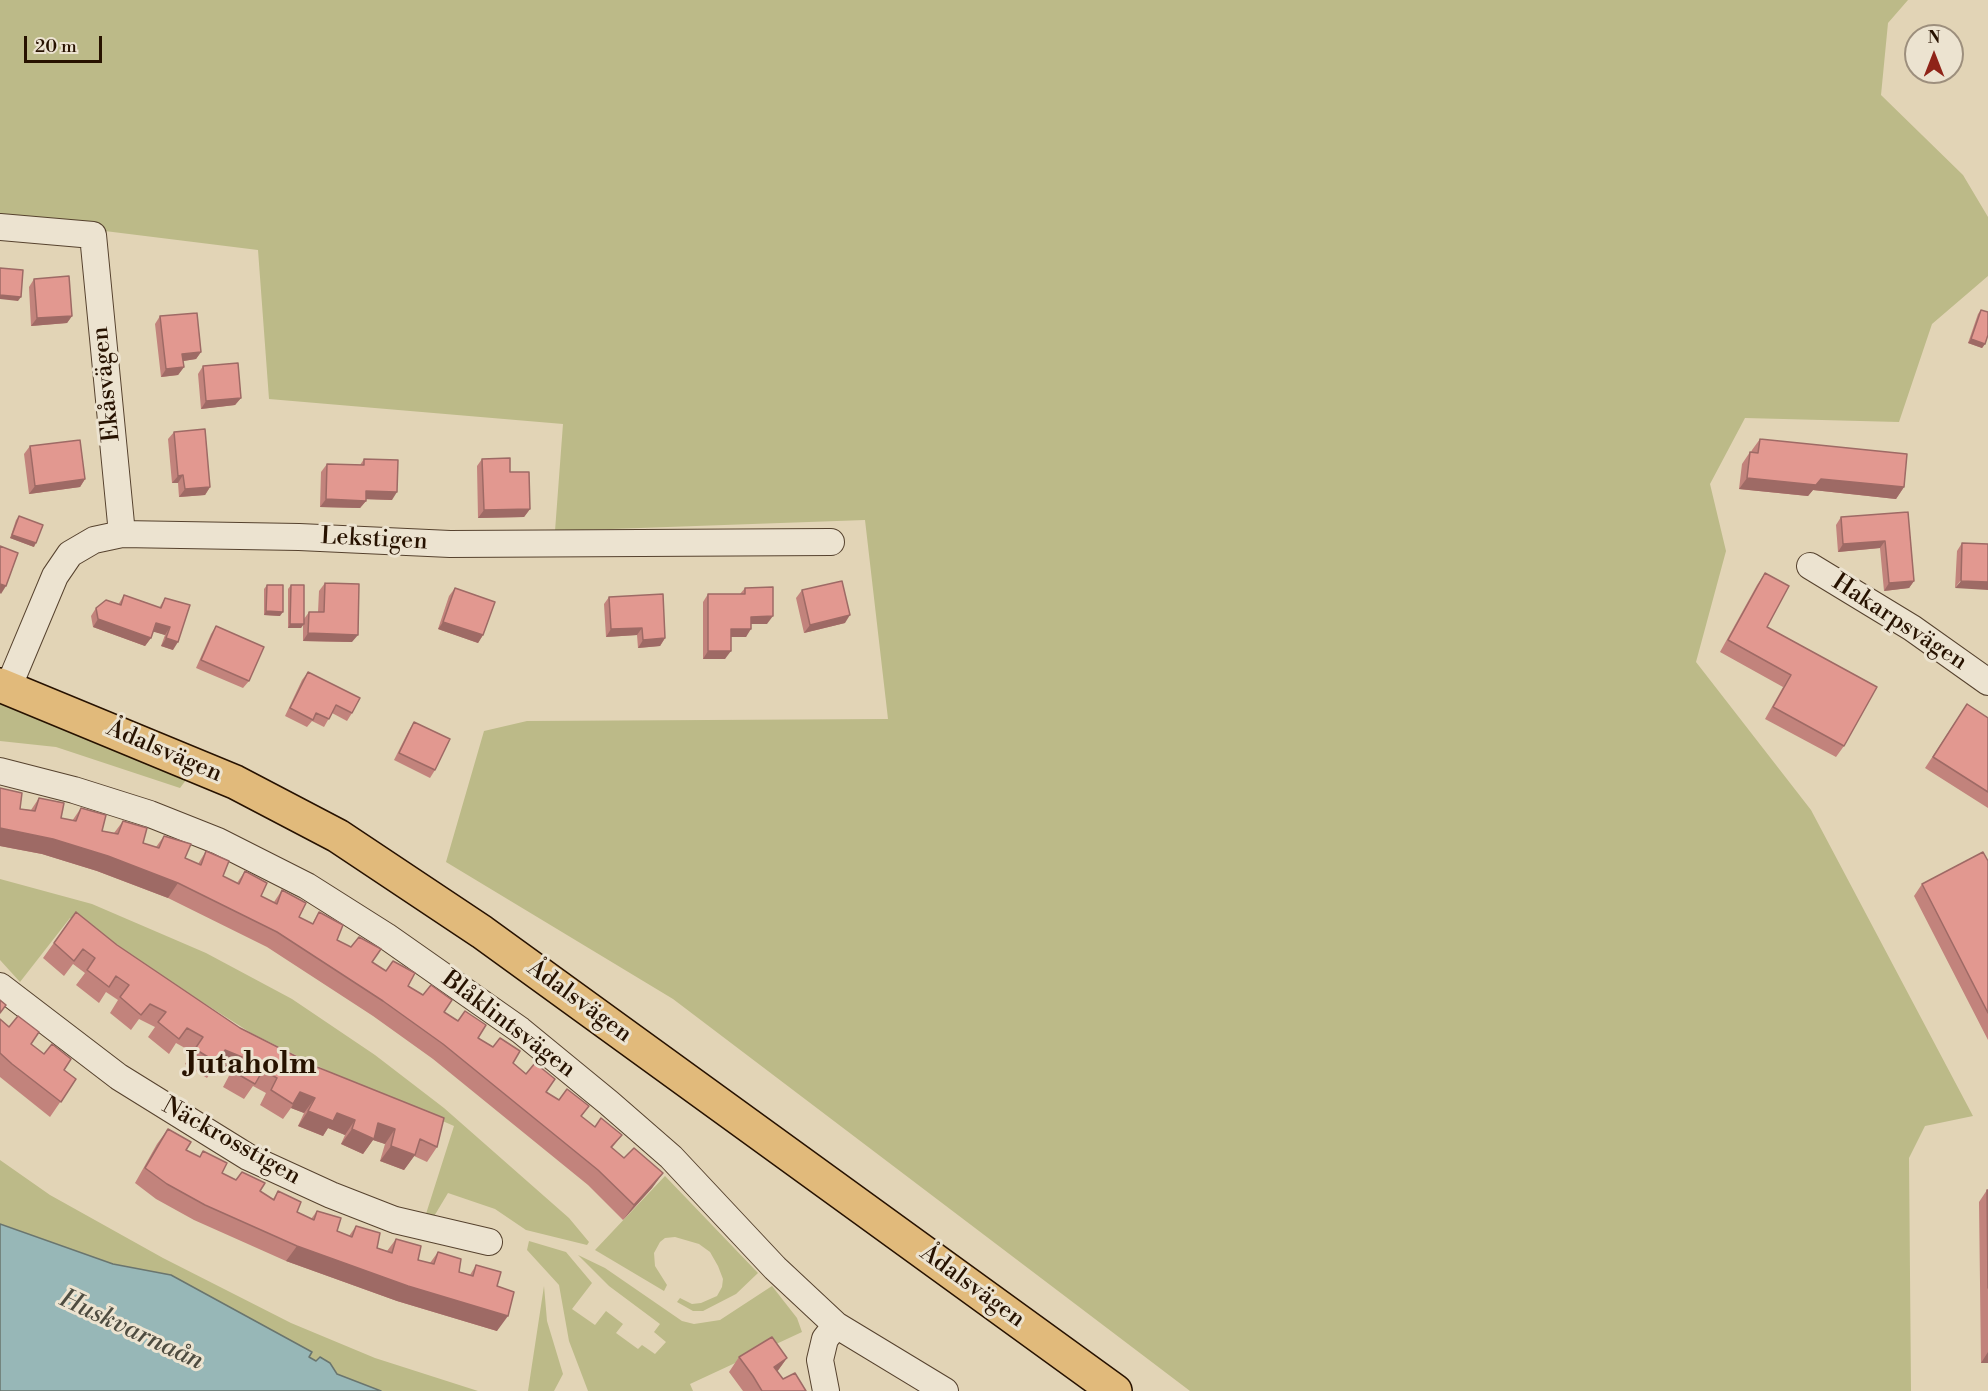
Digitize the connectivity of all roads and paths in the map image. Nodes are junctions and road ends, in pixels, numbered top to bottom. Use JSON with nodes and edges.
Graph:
{"nodes":[{"id":1,"x":0,"y":227,"type":"edge"},
{"id":2,"x":122,"y":534,"type":"junction"},
{"id":3,"x":831,"y":542,"type":"dead end"},
{"id":4,"x":1810,"y":566,"type":"dead end"},
{"id":5,"x":1988,"y":682,"type":"edge"},
{"id":6,"x":4,"y":686,"type":"edge"},
{"id":7,"x":0,"y":771,"type":"edge"},
{"id":8,"x":0,"y":986,"type":"edge"},
{"id":9,"x":489,"y":1242,"type":"dead end"},
{"id":10,"x":836,"y":1325,"type":"junction"},
{"id":11,"x":826,"y":1391,"type":"edge"},
{"id":12,"x":945,"y":1391,"type":"edge"},
{"id":13,"x":1115,"y":1391,"type":"edge"}],
"edges":[{"from":1,"to":2,"type":"street","name":"Ekåsvägen"},
{"from":2,"to":3,"type":"street","name":"Lekstigen"},
{"from":2,"to":6,"type":"street","name":"Lekstigen"},
{"from":4,"to":5,"type":"street","name":"Hakarpsvägen"},
{"from":6,"to":13,"type":"main road","name":"Ådalsvägen"},
{"from":7,"to":10,"type":"street","name":"Blåklintsvägen"},
{"from":8,"to":9,"type":"street","name":"Näckrosstigen"},
{"from":10,"to":11,"type":"street"},
{"from":10,"to":12,"type":"street","name":"Blåklintsvägen"}]}
